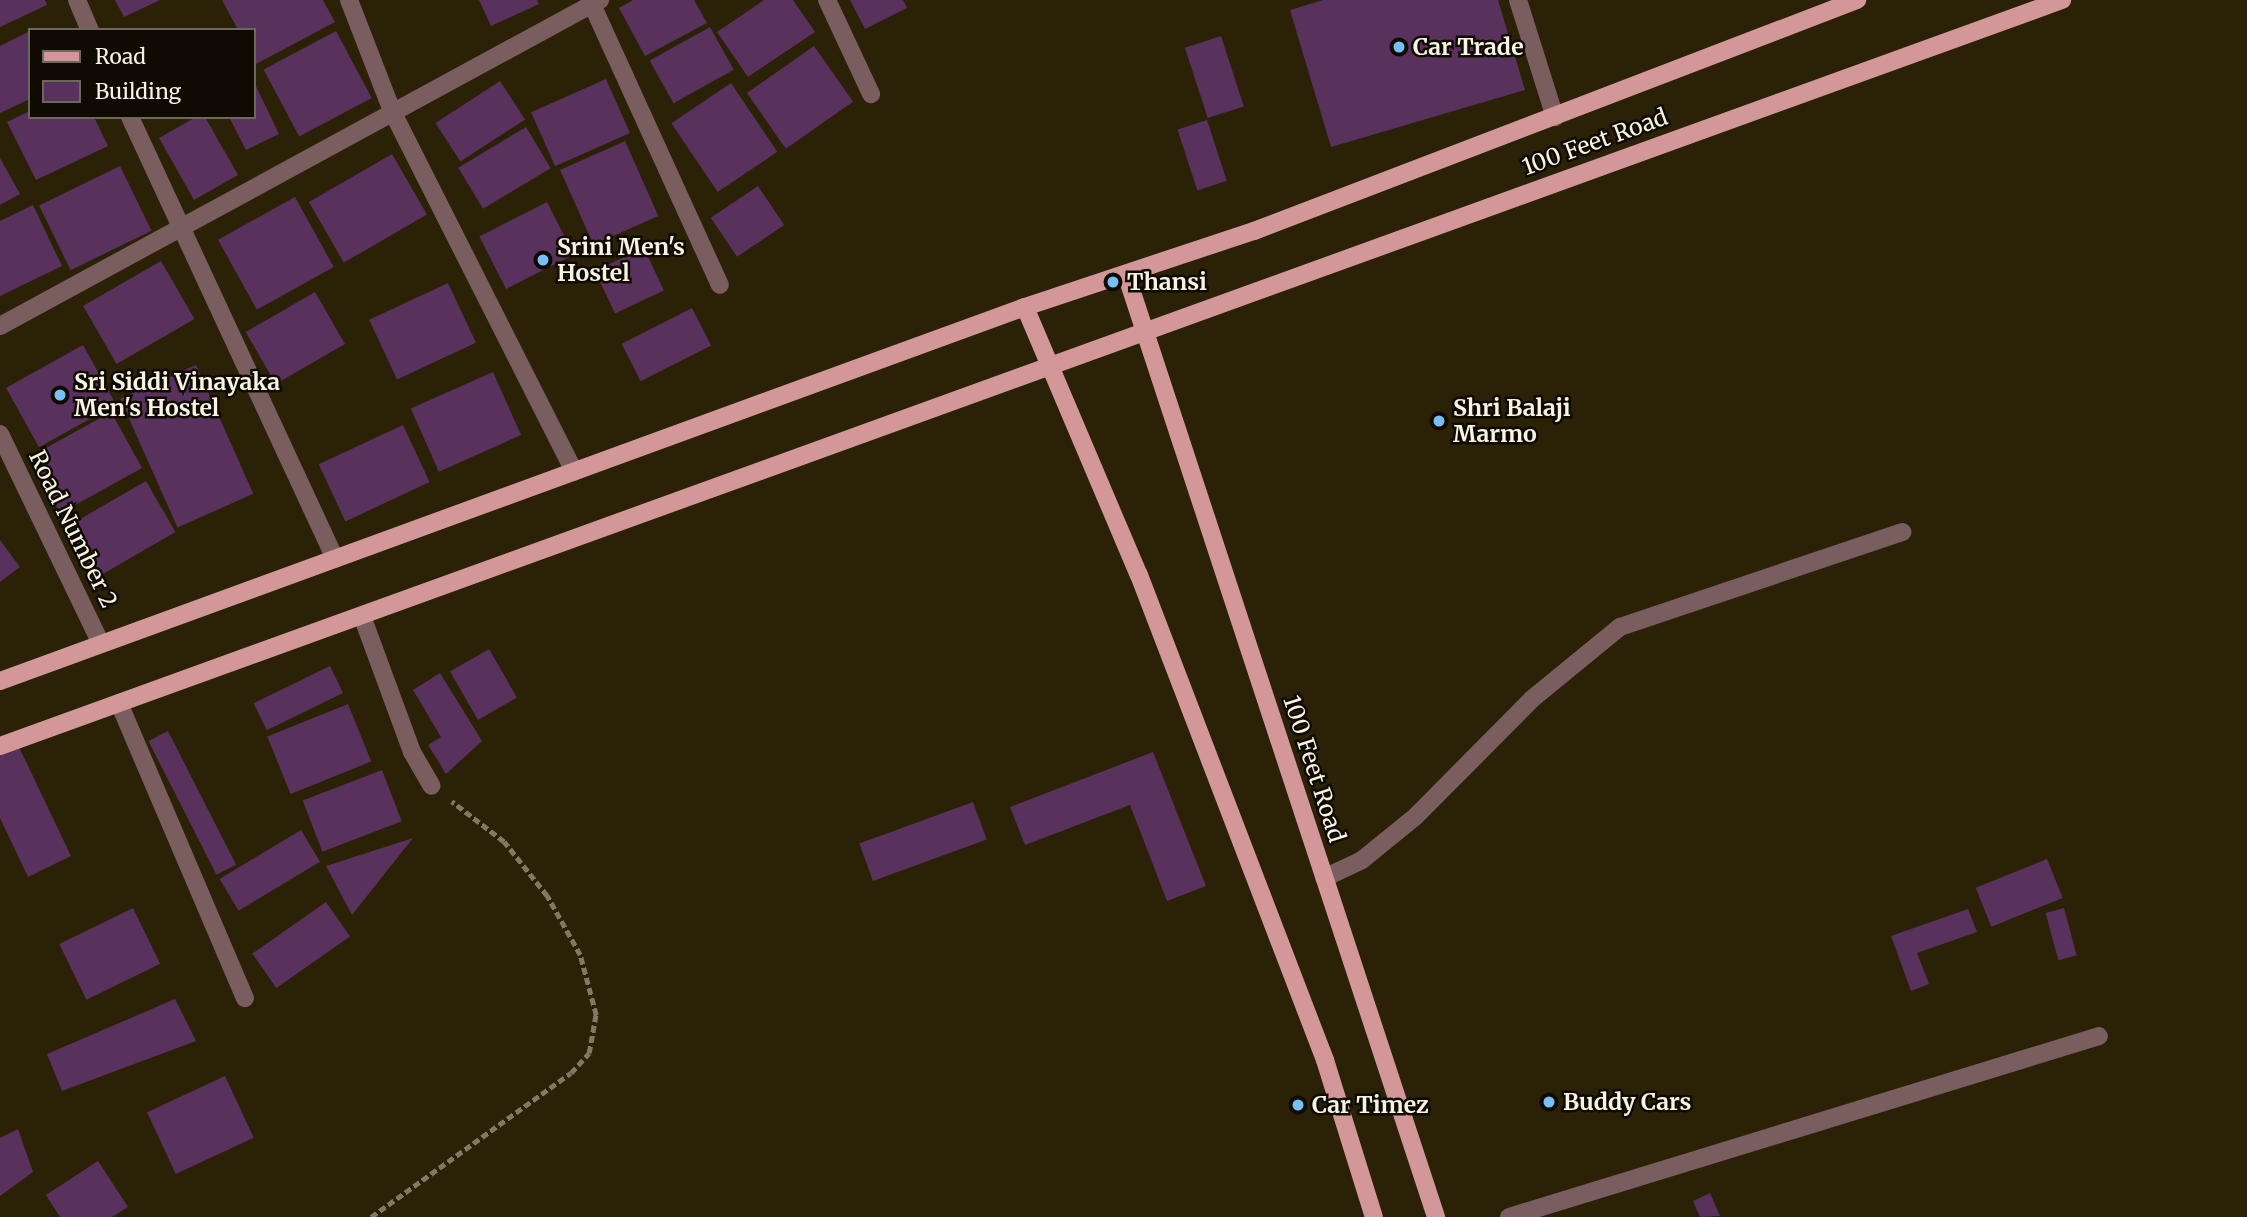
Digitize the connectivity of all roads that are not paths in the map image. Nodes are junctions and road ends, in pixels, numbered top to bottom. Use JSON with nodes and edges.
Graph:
{"nodes":[{"id":1,"x":77,"y":0,"type":"edge"},
{"id":2,"x":349,"y":0,"type":"edge"},
{"id":3,"x":827,"y":0,"type":"edge"},
{"id":4,"x":1518,"y":0,"type":"edge"},
{"id":5,"x":1857,"y":0,"type":"edge"},
{"id":6,"x":2062,"y":0,"type":"edge"},
{"id":7,"x":594,"y":1,"type":"edge"},
{"id":8,"x":89,"y":28,"type":"edge"},
{"id":9,"x":871,"y":93,"type":"dead end"},
{"id":10,"x":392,"y":111,"type":"junction"},
{"id":11,"x":1556,"y":117,"type":"junction"},
{"id":12,"x":131,"y":119,"type":"edge"},
{"id":13,"x":181,"y":229,"type":"junction"},
{"id":14,"x":1126,"y":274,"type":"junction"},
{"id":15,"x":720,"y":285,"type":"dead end"},
{"id":16,"x":1025,"y":307,"type":"junction"},
{"id":17,"x":0,"y":326,"type":"edge"},
{"id":18,"x":1146,"y":335,"type":"junction"},
{"id":19,"x":1048,"y":371,"type":"junction"},
{"id":20,"x":0,"y":434,"type":"edge"},
{"id":21,"x":574,"y":472,"type":"junction"},
{"id":22,"x":1902,"y":532,"type":"dead end"},
{"id":23,"x":335,"y":559,"type":"junction"},
{"id":24,"x":362,"y":616,"type":"junction"},
{"id":25,"x":101,"y":645,"type":"junction"},
{"id":26,"x":0,"y":681,"type":"edge"},
{"id":27,"x":120,"y":703,"type":"junction"},
{"id":28,"x":0,"y":746,"type":"edge"},
{"id":29,"x":432,"y":786,"type":"road end"},
{"id":30,"x":1324,"y":878,"type":"junction"},
{"id":31,"x":246,"y":998,"type":"dead end"},
{"id":32,"x":2099,"y":1036,"type":"dead end"},
{"id":33,"x":1374,"y":1217,"type":"edge"},
{"id":34,"x":1436,"y":1217,"type":"edge"},
{"id":35,"x":1509,"y":1217,"type":"edge"}],
"edges":[{"from":1,"to":8,"type":"street"},
{"from":2,"to":10,"type":"street"},
{"from":3,"to":9,"type":"street"},
{"from":4,"to":11,"type":"street"},
{"from":5,"to":11,"type":"main road","name":"100 Feet Road"},
{"from":6,"to":18,"type":"main road","name":"100 Feet Road"},
{"from":7,"to":10,"type":"street"},
{"from":7,"to":15,"type":"street"},
{"from":10,"to":13,"type":"street"},
{"from":10,"to":21,"type":"street"},
{"from":11,"to":14,"type":"main road","name":"100 Feet Road"},
{"from":12,"to":13,"type":"street"},
{"from":13,"to":17,"type":"street"},
{"from":13,"to":23,"type":"street"},
{"from":14,"to":16,"type":"main road","name":"100 Feet Road"},
{"from":14,"to":18,"type":"main road","name":"100 Feet Road"},
{"from":16,"to":19,"type":"main road"},
{"from":16,"to":21,"type":"main road","name":"100 Feet Road"},
{"from":18,"to":19,"type":"main road","name":"100 Feet Road"},
{"from":18,"to":30,"type":"main road","name":"100 Feet Road"},
{"from":19,"to":24,"type":"main road","name":"100 Feet Road"},
{"from":19,"to":33,"type":"main road"},
{"from":20,"to":25,"type":"street","name":"Road Number 2"},
{"from":21,"to":23,"type":"main road","name":"100 Feet Road"},
{"from":22,"to":30,"type":"street"},
{"from":23,"to":25,"type":"main road","name":"100 Feet Road"},
{"from":24,"to":27,"type":"main road","name":"100 Feet Road"},
{"from":24,"to":29,"type":"street"},
{"from":25,"to":26,"type":"main road","name":"100 Feet Road"},
{"from":27,"to":28,"type":"main road","name":"100 Feet Road"},
{"from":27,"to":31,"type":"street"},
{"from":30,"to":34,"type":"main road","name":"100 Feet Road"},
{"from":32,"to":35,"type":"street"}]}
